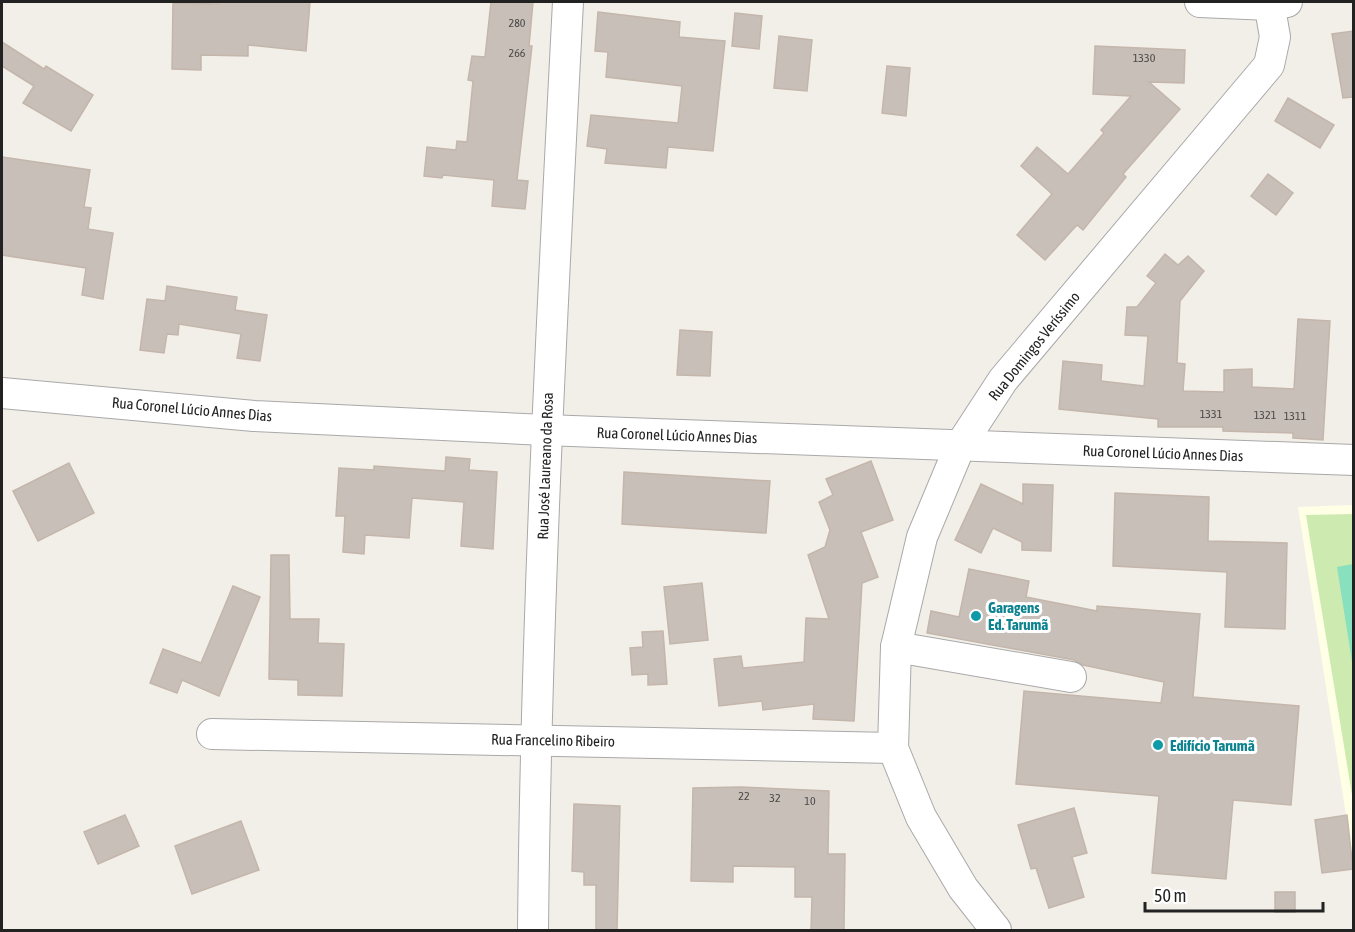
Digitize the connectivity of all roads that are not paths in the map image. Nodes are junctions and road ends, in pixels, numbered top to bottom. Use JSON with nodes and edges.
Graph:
{"nodes":[{"id":1,"x":568,"y":2,"type":"edge"},
{"id":2,"x":1200,"y":2,"type":"edge"},
{"id":3,"x":1276,"y":3,"type":"edge"},
{"id":4,"x":2,"y":393,"type":"edge"},
{"id":5,"x":545,"y":430,"type":"junction"},
{"id":6,"x":960,"y":446,"type":"junction"},
{"id":7,"x":1353,"y":460,"type":"edge"},
{"id":8,"x":896,"y":647,"type":"junction"},
{"id":9,"x":1071,"y":677,"type":"dead end"},
{"id":10,"x":212,"y":734,"type":"dead end"},
{"id":11,"x":535,"y":739,"type":"junction"},
{"id":12,"x":893,"y":748,"type":"junction"},
{"id":13,"x":533,"y":930,"type":"edge"},
{"id":14,"x":996,"y":930,"type":"edge"}],
"edges":[{"from":1,"to":5,"type":"street","name":"Rua José Laureano da Rosa"},
{"from":2,"to":3,"type":"street"},
{"from":3,"to":6,"type":"street","name":"Rua Domingos Veríssimo"},
{"from":4,"to":5,"type":"street","name":"Rua Coronel Lúcio Annes Dias"},
{"from":5,"to":6,"type":"street","name":"Rua Coronel Lúcio Annes Dias"},
{"from":5,"to":11,"type":"street","name":"Rua José Laureano da Rosa"},
{"from":6,"to":7,"type":"street","name":"Rua Coronel Lúcio Annes Dias"},
{"from":6,"to":8,"type":"street","name":"Rua Domingos Veríssimo"},
{"from":8,"to":9,"type":"street"},
{"from":8,"to":12,"type":"street","name":"Rua Domingos Veríssimo"},
{"from":10,"to":11,"type":"street","name":"Rua Francelino Ribeiro"},
{"from":11,"to":12,"type":"street","name":"Rua Francelino Ribeiro"},
{"from":11,"to":13,"type":"street","name":"Rua José Laureano da Rosa"},
{"from":12,"to":14,"type":"street","name":"Rua Domingos Veríssimo"}]}
